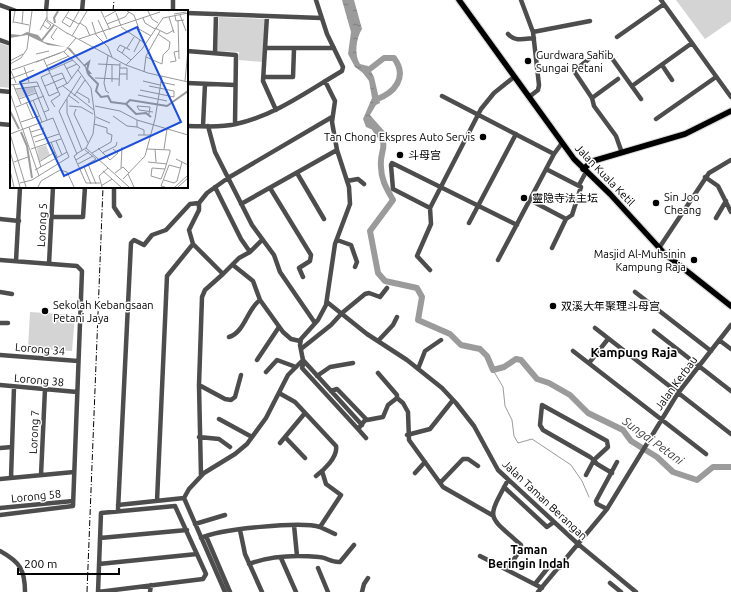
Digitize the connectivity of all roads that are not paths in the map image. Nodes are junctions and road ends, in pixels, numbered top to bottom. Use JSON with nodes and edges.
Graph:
{"nodes":[{"id":1,"x":47,"y":0,"type":"edge"},
{"id":2,"x":83,"y":0,"type":"edge"},
{"id":3,"x":174,"y":0,"type":"edge"},
{"id":4,"x":316,"y":0,"type":"edge"},
{"id":5,"x":459,"y":0,"type":"edge"},
{"id":6,"x":521,"y":0,"type":"edge"},
{"id":7,"x":663,"y":2,"type":"edge"},
{"id":8,"x":0,"y":5,"type":"edge"},
{"id":9,"x":13,"y":10,"type":"edge"},
{"id":10,"x":46,"y":10,"type":"edge"},
{"id":11,"x":82,"y":10,"type":"edge"},
{"id":12,"x":173,"y":10,"type":"edge"},
{"id":13,"x":188,"y":13,"type":"edge"},
{"id":14,"x":216,"y":14,"type":"junction"},
{"id":15,"x":267,"y":16,"type":"junction"},
{"id":16,"x":321,"y":18,"type":"junction"},
{"id":17,"x":590,"y":21,"type":"dead end"},
{"id":18,"x":533,"y":32,"type":"junction"},
{"id":19,"x":508,"y":34,"type":"dead end"},
{"id":20,"x":617,"y":37,"type":"dead end"},
{"id":21,"x":534,"y":38,"type":"junction"},
{"id":22,"x":0,"y":40,"type":"edge"},
{"id":23,"x":692,"y":43,"type":"junction"},
{"id":24,"x":10,"y":44,"type":"edge"},
{"id":25,"x":265,"y":48,"type":"junction"},
{"id":26,"x":334,"y":48,"type":"junction"},
{"id":27,"x":294,"y":49,"type":"junction"},
{"id":28,"x":188,"y":51,"type":"edge"},
{"id":29,"x":215,"y":52,"type":"junction"},
{"id":30,"x":662,"y":65,"type":"junction"},
{"id":31,"x":514,"y":76,"type":"junction"},
{"id":32,"x":263,"y":77,"type":"junction"},
{"id":33,"x":716,"y":77,"type":"junction"},
{"id":34,"x":618,"y":79,"type":"dead end"},
{"id":35,"x":672,"y":80,"type":"dead end"},
{"id":36,"x":325,"y":81,"type":"junction"},
{"id":37,"x":188,"y":83,"type":"edge"},
{"id":38,"x":205,"y":84,"type":"junction"},
{"id":39,"x":235,"y":85,"type":"junction"},
{"id":40,"x":632,"y":86,"type":"junction"},
{"id":41,"x":0,"y":91,"type":"edge"},
{"id":42,"x":10,"y":92,"type":"edge"},
{"id":43,"x":442,"y":96,"type":"dead end"},
{"id":44,"x":529,"y":97,"type":"junction"},
{"id":45,"x":731,"y":97,"type":"edge"},
{"id":46,"x":592,"y":98,"type":"junction"},
{"id":47,"x":641,"y":99,"type":"dead end"},
{"id":48,"x":276,"y":110,"type":"junction"},
{"id":49,"x":731,"y":111,"type":"edge"},
{"id":50,"x":478,"y":114,"type":"junction"},
{"id":51,"x":332,"y":117,"type":"junction"},
{"id":52,"x":656,"y":119,"type":"dead end"},
{"id":53,"x":0,"y":124,"type":"edge"},
{"id":54,"x":235,"y":124,"type":"junction"},
{"id":55,"x":10,"y":125,"type":"edge"},
{"id":56,"x":188,"y":126,"type":"edge"},
{"id":57,"x":205,"y":126,"type":"junction"},
{"id":58,"x":516,"y":134,"type":"junction"},
{"id":59,"x":562,"y":143,"type":"junction"},
{"id":60,"x":337,"y":150,"type":"junction"},
{"id":61,"x":622,"y":153,"type":"junction"},
{"id":62,"x":554,"y":154,"type":"junction"},
{"id":63,"x":731,"y":160,"type":"edge"},
{"id":64,"x":546,"y":169,"type":"junction"},
{"id":65,"x":584,"y":170,"type":"junction"},
{"id":66,"x":297,"y":173,"type":"junction"},
{"id":67,"x":706,"y":177,"type":"junction"},
{"id":68,"x":228,"y":178,"type":"junction"},
{"id":69,"x":347,"y":181,"type":"junction"},
{"id":70,"x":364,"y":184,"type":"dead end"},
{"id":71,"x":579,"y":185,"type":"junction"},
{"id":72,"x":215,"y":187,"type":"junction"},
{"id":73,"x":440,"y":187,"type":"junction"},
{"id":74,"x":20,"y":188,"type":"edge"},
{"id":75,"x":53,"y":188,"type":"edge"},
{"id":76,"x":85,"y":188,"type":"edge"},
{"id":77,"x":114,"y":188,"type":"edge"},
{"id":78,"x":270,"y":188,"type":"junction"},
{"id":79,"x":530,"y":200,"type":"junction"},
{"id":80,"x":726,"y":201,"type":"junction"},
{"id":81,"x":199,"y":203,"type":"junction"},
{"id":82,"x":242,"y":204,"type":"junction"},
{"id":83,"x":478,"y":206,"type":"junction"},
{"id":84,"x":430,"y":208,"type":"junction"},
{"id":85,"x":731,"y":212,"type":"edge"},
{"id":86,"x":120,"y":216,"type":"dead end"},
{"id":87,"x":51,"y":217,"type":"junction"},
{"id":88,"x":716,"y":218,"type":"dead end"},
{"id":89,"x":0,"y":219,"type":"edge"},
{"id":90,"x":324,"y":219,"type":"dead end"},
{"id":91,"x":566,"y":219,"type":"junction"},
{"id":92,"x":19,"y":221,"type":"junction"},
{"id":93,"x":469,"y":223,"type":"dead end"},
{"id":94,"x":517,"y":225,"type":"junction"},
{"id":95,"x":262,"y":240,"type":"junction"},
{"id":96,"x":337,"y":240,"type":"junction"},
{"id":97,"x":193,"y":244,"type":"junction"},
{"id":98,"x":552,"y":248,"type":"dead end"},
{"id":99,"x":659,"y":248,"type":"junction"},
{"id":100,"x":250,"y":252,"type":"junction"},
{"id":101,"x":0,"y":260,"type":"edge"},
{"id":102,"x":498,"y":260,"type":"dead end"},
{"id":103,"x":16,"y":261,"type":"junction"},
{"id":104,"x":49,"y":264,"type":"junction"},
{"id":105,"x":232,"y":265,"type":"junction"},
{"id":106,"x":355,"y":267,"type":"dead end"},
{"id":107,"x":430,"y":270,"type":"dead end"},
{"id":108,"x":223,"y":274,"type":"junction"},
{"id":109,"x":303,"y":277,"type":"dead end"},
{"id":110,"x":387,"y":288,"type":"dead end"},
{"id":111,"x":0,"y":292,"type":"edge"},
{"id":112,"x":635,"y":292,"type":"dead end"},
{"id":113,"x":12,"y":294,"type":"dead end"},
{"id":114,"x":260,"y":300,"type":"junction"},
{"id":115,"x":327,"y":302,"type":"junction"},
{"id":116,"x":731,"y":306,"type":"edge"},
{"id":117,"x":342,"y":313,"type":"junction"},
{"id":118,"x":397,"y":317,"type":"dead end"},
{"id":119,"x":0,"y":323,"type":"edge"},
{"id":120,"x":8,"y":323,"type":"dead end"},
{"id":121,"x":315,"y":323,"type":"junction"},
{"id":122,"x":731,"y":325,"type":"edge"},
{"id":123,"x":279,"y":327,"type":"junction"},
{"id":124,"x":595,"y":328,"type":"dead end"},
{"id":125,"x":654,"y":331,"type":"dead end"},
{"id":126,"x":229,"y":337,"type":"dead end"},
{"id":127,"x":608,"y":339,"type":"junction"},
{"id":128,"x":441,"y":340,"type":"dead end"},
{"id":129,"x":719,"y":340,"type":"junction"},
{"id":130,"x":300,"y":341,"type":"junction"},
{"id":131,"x":378,"y":341,"type":"junction"},
{"id":132,"x":301,"y":349,"type":"junction"},
{"id":133,"x":731,"y":349,"type":"edge"},
{"id":134,"x":573,"y":351,"type":"dead end"},
{"id":135,"x":710,"y":351,"type":"junction"},
{"id":136,"x":0,"y":355,"type":"edge"},
{"id":137,"x":257,"y":360,"type":"dead end"},
{"id":138,"x":78,"y":361,"type":"junction"},
{"id":139,"x":303,"y":361,"type":"junction"},
{"id":140,"x":353,"y":363,"type":"dead end"},
{"id":141,"x":589,"y":363,"type":"junction"},
{"id":142,"x":699,"y":366,"type":"junction"},
{"id":143,"x":296,"y":367,"type":"junction"},
{"id":144,"x":418,"y":369,"type":"junction"},
{"id":145,"x":266,"y":372,"type":"dead end"},
{"id":146,"x":378,"y":373,"type":"dead end"},
{"id":147,"x":241,"y":375,"type":"dead end"},
{"id":148,"x":317,"y":376,"type":"junction"},
{"id":149,"x":0,"y":385,"type":"edge"},
{"id":150,"x":199,"y":385,"type":"junction"},
{"id":151,"x":14,"y":387,"type":"junction"},
{"id":152,"x":45,"y":389,"type":"junction"},
{"id":153,"x":331,"y":391,"type":"junction"},
{"id":154,"x":731,"y":391,"type":"edge"},
{"id":155,"x":77,"y":392,"type":"junction"},
{"id":156,"x":280,"y":393,"type":"junction"},
{"id":157,"x":678,"y":393,"type":"junction"},
{"id":158,"x":397,"y":398,"type":"junction"},
{"id":159,"x":453,"y":400,"type":"junction"},
{"id":160,"x":306,"y":413,"type":"junction"},
{"id":161,"x":219,"y":419,"type":"dead end"},
{"id":162,"x":661,"y":419,"type":"junction"},
{"id":163,"x":367,"y":420,"type":"junction"},
{"id":164,"x":362,"y":425,"type":"junction"},
{"id":165,"x":358,"y":429,"type":"junction"},
{"id":166,"x":731,"y":434,"type":"edge"},
{"id":167,"x":407,"y":435,"type":"junction"},
{"id":168,"x":199,"y":437,"type":"junction"},
{"id":169,"x":252,"y":437,"type":"junction"},
{"id":170,"x":285,"y":437,"type":"junction"},
{"id":171,"x":366,"y":438,"type":"dead end"},
{"id":172,"x":280,"y":443,"type":"dead end"},
{"id":173,"x":12,"y":447,"type":"junction"},
{"id":174,"x":230,"y":447,"type":"dead end"},
{"id":175,"x":0,"y":448,"type":"edge"},
{"id":176,"x":706,"y":454,"type":"dead end"},
{"id":177,"x":305,"y":458,"type":"dead end"},
{"id":178,"x":594,"y":460,"type":"junction"},
{"id":179,"x":425,"y":462,"type":"junction"},
{"id":180,"x":617,"y":462,"type":"dead end"},
{"id":181,"x":478,"y":466,"type":"dead end"},
{"id":182,"x":322,"y":471,"type":"junction"},
{"id":183,"x":74,"y":472,"type":"junction"},
{"id":184,"x":415,"y":473,"type":"dead end"},
{"id":185,"x":612,"y":473,"type":"junction"},
{"id":186,"x":41,"y":475,"type":"junction"},
{"id":187,"x":586,"y":475,"type":"dead end"},
{"id":188,"x":201,"y":476,"type":"junction"},
{"id":189,"x":316,"y":476,"type":"dead end"},
{"id":190,"x":11,"y":478,"type":"junction"},
{"id":191,"x":0,"y":479,"type":"edge"},
{"id":192,"x":508,"y":480,"type":"junction"},
{"id":193,"x":440,"y":483,"type":"junction"},
{"id":194,"x":504,"y":488,"type":"junction"},
{"id":195,"x":184,"y":498,"type":"junction"},
{"id":196,"x":73,"y":501,"type":"junction"},
{"id":197,"x":157,"y":501,"type":"junction"},
{"id":198,"x":118,"y":505,"type":"junction"},
{"id":199,"x":0,"y":508,"type":"edge"},
{"id":200,"x":607,"y":509,"type":"junction"},
{"id":201,"x":118,"y":510,"type":"junction"},
{"id":202,"x":0,"y":515,"type":"edge"},
{"id":203,"x":225,"y":515,"type":"dead end"},
{"id":204,"x":492,"y":515,"type":"junction"},
{"id":205,"x":554,"y":522,"type":"junction"},
{"id":206,"x":195,"y":524,"type":"junction"},
{"id":207,"x":294,"y":525,"type":"junction"},
{"id":208,"x":320,"y":528,"type":"junction"},
{"id":209,"x":187,"y":530,"type":"junction"},
{"id":210,"x":240,"y":530,"type":"junction"},
{"id":211,"x":334,"y":534,"type":"dead end"},
{"id":212,"x":204,"y":537,"type":"junction"},
{"id":213,"x":100,"y":538,"type":"junction"},
{"id":214,"x":578,"y":544,"type":"junction"},
{"id":215,"x":354,"y":545,"type":"dead end"},
{"id":216,"x":0,"y":551,"type":"edge"},
{"id":217,"x":197,"y":554,"type":"junction"},
{"id":218,"x":297,"y":556,"type":"junction"},
{"id":219,"x":480,"y":556,"type":"dead end"},
{"id":220,"x":282,"y":558,"type":"junction"},
{"id":221,"x":99,"y":564,"type":"junction"},
{"id":222,"x":250,"y":564,"type":"junction"},
{"id":223,"x":318,"y":568,"type":"dead end"},
{"id":224,"x":559,"y":568,"type":"junction"},
{"id":225,"x":507,"y":570,"type":"junction"},
{"id":226,"x":368,"y":578,"type":"dead end"},
{"id":227,"x":610,"y":583,"type":"dead end"},
{"id":228,"x":535,"y":584,"type":"junction"},
{"id":229,"x":151,"y":585,"type":"junction"},
{"id":230,"x":124,"y":590,"type":"edge"},
{"id":231,"x":540,"y":590,"type":"edge"},
{"id":232,"x":25,"y":592,"type":"edge"},
{"id":233,"x":98,"y":592,"type":"edge"},
{"id":234,"x":150,"y":592,"type":"edge"},
{"id":235,"x":225,"y":592,"type":"edge"},
{"id":236,"x":230,"y":592,"type":"edge"},
{"id":237,"x":262,"y":592,"type":"edge"},
{"id":238,"x":296,"y":592,"type":"edge"},
{"id":239,"x":328,"y":592,"type":"edge"},
{"id":240,"x":362,"y":592,"type":"edge"},
{"id":241,"x":621,"y":592,"type":"edge"},
{"id":242,"x":636,"y":592,"type":"edge"}],
"edges":[{"from":1,"to":10,"type":"street"},
{"from":2,"to":11,"type":"street"},
{"from":3,"to":12,"type":"street"},
{"from":4,"to":16,"type":"street"},
{"from":5,"to":31,"type":"main road","name":"Jalan Kuala Ketil"},
{"from":6,"to":18,"type":"street"},
{"from":7,"to":20,"type":"street"},
{"from":7,"to":23,"type":"street"},
{"from":8,"to":9,"type":"street"},
{"from":13,"to":14,"type":"street"},
{"from":14,"to":15,"type":"street"},
{"from":14,"to":29,"type":"street"},
{"from":15,"to":16,"type":"street"},
{"from":15,"to":25,"type":"street"},
{"from":16,"to":26,"type":"street"},
{"from":17,"to":18,"type":"street"},
{"from":18,"to":21,"type":"street"},
{"from":19,"to":21,"type":"street"},
{"from":21,"to":44,"type":"street"},
{"from":22,"to":24,"type":"street"},
{"from":23,"to":30,"type":"street"},
{"from":23,"to":33,"type":"street"},
{"from":25,"to":27,"type":"street"},
{"from":25,"to":32,"type":"street"},
{"from":26,"to":27,"type":"street"},
{"from":26,"to":36,"type":"street"},
{"from":27,"to":32,"type":"street"},
{"from":28,"to":29,"type":"street"},
{"from":29,"to":39,"type":"street"},
{"from":30,"to":35,"type":"street"},
{"from":30,"to":40,"type":"street"},
{"from":31,"to":44,"type":"main road","name":"Jalan Kuala Ketil"},
{"from":31,"to":50,"type":"street"},
{"from":32,"to":48,"type":"street"},
{"from":33,"to":45,"type":"street"},
{"from":33,"to":52,"type":"street"},
{"from":34,"to":46,"type":"street"},
{"from":36,"to":48,"type":"street"},
{"from":36,"to":51,"type":"street"},
{"from":37,"to":38,"type":"street"},
{"from":38,"to":39,"type":"street"},
{"from":38,"to":57,"type":"street"},
{"from":39,"to":54,"type":"street"},
{"from":40,"to":46,"type":"street"},
{"from":40,"to":47,"type":"street"},
{"from":41,"to":42,"type":"street"},
{"from":43,"to":50,"type":"street"},
{"from":44,"to":59,"type":"main road","name":"Jalan Kuala Ketil"},
{"from":46,"to":61,"type":"street"},
{"from":48,"to":54,"type":"street"},
{"from":49,"to":61,"type":"main road"},
{"from":50,"to":58,"type":"street"},
{"from":50,"to":73,"type":"street"},
{"from":51,"to":60,"type":"street"},
{"from":51,"to":68,"type":"street"},
{"from":53,"to":55,"type":"street"},
{"from":54,"to":57,"type":"street"},
{"from":56,"to":57,"type":"street"},
{"from":57,"to":68,"type":"street"},
{"from":58,"to":62,"type":"street"},
{"from":58,"to":83,"type":"street"},
{"from":59,"to":62,"type":"street"},
{"from":59,"to":65,"type":"main road","name":"Jalan Kuala Ketil"},
{"from":60,"to":66,"type":"street"},
{"from":60,"to":69,"type":"street"},
{"from":61,"to":65,"type":"main road"},
{"from":62,"to":64,"type":"street"},
{"from":63,"to":67,"type":"street"},
{"from":64,"to":71,"type":"street"},
{"from":64,"to":79,"type":"street"},
{"from":65,"to":71,"type":"street"},
{"from":65,"to":99,"type":"main road","name":"Jalan Kuala Ketil"},
{"from":66,"to":78,"type":"street"},
{"from":66,"to":90,"type":"street"},
{"from":67,"to":80,"type":"street"},
{"from":67,"to":99,"type":"street"},
{"from":68,"to":72,"type":"street"},
{"from":68,"to":82,"type":"street"},
{"from":69,"to":70,"type":"street"},
{"from":69,"to":96,"type":"street"},
{"from":71,"to":91,"type":"street"},
{"from":72,"to":81,"type":"street"},
{"from":72,"to":100,"type":"street"},
{"from":73,"to":83,"type":"street"},
{"from":73,"to":84,"type":"street"},
{"from":73,"to":84,"type":"street"},
{"from":74,"to":92,"type":"street"},
{"from":75,"to":87,"type":"street","name":"Lorong 5"},
{"from":76,"to":87,"type":"street"},
{"from":77,"to":86,"type":"street"},
{"from":78,"to":82,"type":"street"},
{"from":78,"to":109,"type":"street"},
{"from":79,"to":91,"type":"street"},
{"from":79,"to":94,"type":"street"},
{"from":80,"to":85,"type":"street"},
{"from":80,"to":88,"type":"street"},
{"from":81,"to":97,"type":"street"},
{"from":81,"to":198,"type":"street"},
{"from":82,"to":95,"type":"street"},
{"from":83,"to":93,"type":"street"},
{"from":83,"to":94,"type":"street"},
{"from":84,"to":107,"type":"street"},
{"from":87,"to":104,"type":"street","name":"Lorong 5"},
{"from":89,"to":92,"type":"street"},
{"from":91,"to":98,"type":"street"},
{"from":92,"to":103,"type":"street"},
{"from":94,"to":102,"type":"street"},
{"from":95,"to":100,"type":"street"},
{"from":95,"to":121,"type":"street"},
{"from":96,"to":106,"type":"street"},
{"from":96,"to":115,"type":"street"},
{"from":97,"to":108,"type":"street"},
{"from":97,"to":197,"type":"street"},
{"from":99,"to":116,"type":"main road","name":"Jalan Kuala Ketil"},
{"from":100,"to":105,"type":"street"},
{"from":101,"to":103,"type":"street"},
{"from":103,"to":104,"type":"street"},
{"from":104,"to":138,"type":"street"},
{"from":105,"to":108,"type":"street"},
{"from":105,"to":114,"type":"street"},
{"from":108,"to":150,"type":"street"},
{"from":110,"to":117,"type":"street"},
{"from":111,"to":113,"type":"street"},
{"from":112,"to":135,"type":"street"},
{"from":114,"to":123,"type":"street"},
{"from":114,"to":126,"type":"street"},
{"from":115,"to":117,"type":"street","name":"Jalan Taman Berangan"},
{"from":115,"to":121,"type":"street"},
{"from":117,"to":131,"type":"street","name":"Jalan Taman Berangan"},
{"from":117,"to":132,"type":"street"},
{"from":118,"to":131,"type":"street"},
{"from":119,"to":120,"type":"street"},
{"from":121,"to":130,"type":"street"},
{"from":122,"to":129,"type":"street","name":"Jalan Kerbau"},
{"from":123,"to":130,"type":"street"},
{"from":123,"to":137,"type":"street"},
{"from":124,"to":127,"type":"street"},
{"from":125,"to":142,"type":"street"},
{"from":127,"to":141,"type":"street"},
{"from":127,"to":157,"type":"street"},
{"from":128,"to":144,"type":"street"},
{"from":129,"to":133,"type":"street"},
{"from":129,"to":135,"type":"street","name":"Jalan Kerbau"},
{"from":130,"to":132,"type":"street"},
{"from":131,"to":144,"type":"street","name":"Jalan Taman Berangan"},
{"from":132,"to":139,"type":"street"},
{"from":134,"to":141,"type":"street"},
{"from":135,"to":142,"type":"street","name":"Jalan Kerbau"},
{"from":136,"to":138,"type":"street","name":"Lorong 34"},
{"from":138,"to":155,"type":"street"},
{"from":139,"to":143,"type":"street"},
{"from":139,"to":148,"type":"street"},
{"from":139,"to":165,"type":"street"},
{"from":140,"to":148,"type":"street"},
{"from":141,"to":162,"type":"street"},
{"from":142,"to":154,"type":"street"},
{"from":142,"to":157,"type":"street","name":"Jalan Kerbau"},
{"from":143,"to":145,"type":"street"},
{"from":143,"to":156,"type":"street"},
{"from":144,"to":159,"type":"street","name":"Jalan Taman Berangan"},
{"from":146,"to":158,"type":"street"},
{"from":147,"to":150,"type":"street"},
{"from":148,"to":153,"type":"street"},
{"from":149,"to":151,"type":"street","name":"Lorong 38"},
{"from":150,"to":168,"type":"street"},
{"from":151,"to":152,"type":"street","name":"Lorong 38"},
{"from":151,"to":173,"type":"street"},
{"from":152,"to":155,"type":"street","name":"Lorong 38"},
{"from":152,"to":186,"type":"street","name":"Lorong 7"},
{"from":153,"to":163,"type":"street"},
{"from":153,"to":164,"type":"street"},
{"from":155,"to":183,"type":"street"},
{"from":156,"to":160,"type":"street"},
{"from":156,"to":169,"type":"street"},
{"from":157,"to":162,"type":"street","name":"Jalan Kerbau"},
{"from":157,"to":166,"type":"street"},
{"from":158,"to":163,"type":"street"},
{"from":158,"to":167,"type":"street"},
{"from":159,"to":167,"type":"street"},
{"from":159,"to":192,"type":"street","name":"Jalan Taman Berangan"},
{"from":160,"to":170,"type":"street"},
{"from":160,"to":182,"type":"street"},
{"from":161,"to":169,"type":"street"},
{"from":162,"to":176,"type":"street"},
{"from":162,"to":200,"type":"street","name":"Jalan Kerbau"},
{"from":163,"to":164,"type":"street"},
{"from":164,"to":165,"type":"street"},
{"from":165,"to":171,"type":"street"},
{"from":167,"to":179,"type":"street"},
{"from":168,"to":174,"type":"street"},
{"from":168,"to":188,"type":"street"},
{"from":169,"to":188,"type":"street"},
{"from":170,"to":172,"type":"street"},
{"from":170,"to":177,"type":"street"},
{"from":173,"to":175,"type":"street"},
{"from":173,"to":190,"type":"street"},
{"from":178,"to":178,"type":"street"},
{"from":178,"to":185,"type":"street"},
{"from":178,"to":187,"type":"street"},
{"from":179,"to":184,"type":"street"},
{"from":179,"to":193,"type":"street"},
{"from":180,"to":185,"type":"street"},
{"from":181,"to":193,"type":"street"},
{"from":182,"to":189,"type":"street"},
{"from":182,"to":208,"type":"street"},
{"from":183,"to":186,"type":"street"},
{"from":183,"to":196,"type":"street"},
{"from":185,"to":200,"type":"street"},
{"from":186,"to":190,"type":"street"},
{"from":188,"to":195,"type":"street"},
{"from":190,"to":191,"type":"street"},
{"from":192,"to":194,"type":"street"},
{"from":192,"to":205,"type":"street","name":"Jalan Taman Berangan"},
{"from":193,"to":204,"type":"street"},
{"from":194,"to":204,"type":"street"},
{"from":194,"to":205,"type":"street"},
{"from":195,"to":197,"type":"street"},
{"from":195,"to":206,"type":"street"},
{"from":196,"to":199,"type":"street","name":"Lorong 58"},
{"from":196,"to":202,"type":"street"},
{"from":197,"to":198,"type":"street"},
{"from":198,"to":201,"type":"street"},
{"from":200,"to":214,"type":"street","name":"Jalan Kerbau"},
{"from":201,"to":209,"type":"street"},
{"from":201,"to":213,"type":"street"},
{"from":203,"to":206,"type":"street"},
{"from":204,"to":225,"type":"street"},
{"from":205,"to":214,"type":"street","name":"Jalan Taman Berangan"},
{"from":206,"to":212,"type":"street"},
{"from":207,"to":208,"type":"street"},
{"from":207,"to":210,"type":"street"},
{"from":207,"to":218,"type":"street"},
{"from":208,"to":211,"type":"street"},
{"from":209,"to":213,"type":"street"},
{"from":209,"to":217,"type":"street"},
{"from":210,"to":212,"type":"street"},
{"from":210,"to":222,"type":"street"},
{"from":212,"to":235,"type":"street"},
{"from":212,"to":236,"type":"street"},
{"from":213,"to":221,"type":"street"},
{"from":214,"to":224,"type":"street","name":"Jalan Kerbau"},
{"from":214,"to":242,"type":"street","name":"Jalan Taman Berangan"},
{"from":215,"to":218,"type":"street"},
{"from":216,"to":232,"type":"street"},
{"from":217,"to":221,"type":"street"},
{"from":217,"to":229,"type":"street"},
{"from":218,"to":220,"type":"street"},
{"from":219,"to":225,"type":"street"},
{"from":220,"to":222,"type":"street"},
{"from":220,"to":238,"type":"street"},
{"from":221,"to":233,"type":"street"},
{"from":222,"to":237,"type":"street"},
{"from":223,"to":239,"type":"street"},
{"from":224,"to":228,"type":"street"},
{"from":224,"to":231,"type":"street","name":"Jalan Kerbau"},
{"from":225,"to":228,"type":"street"},
{"from":226,"to":240,"type":"street"},
{"from":227,"to":241,"type":"street"},
{"from":228,"to":231,"type":"street"},
{"from":229,"to":230,"type":"street"},
{"from":229,"to":234,"type":"street"},
{"from":230,"to":233,"type":"street"}]}
